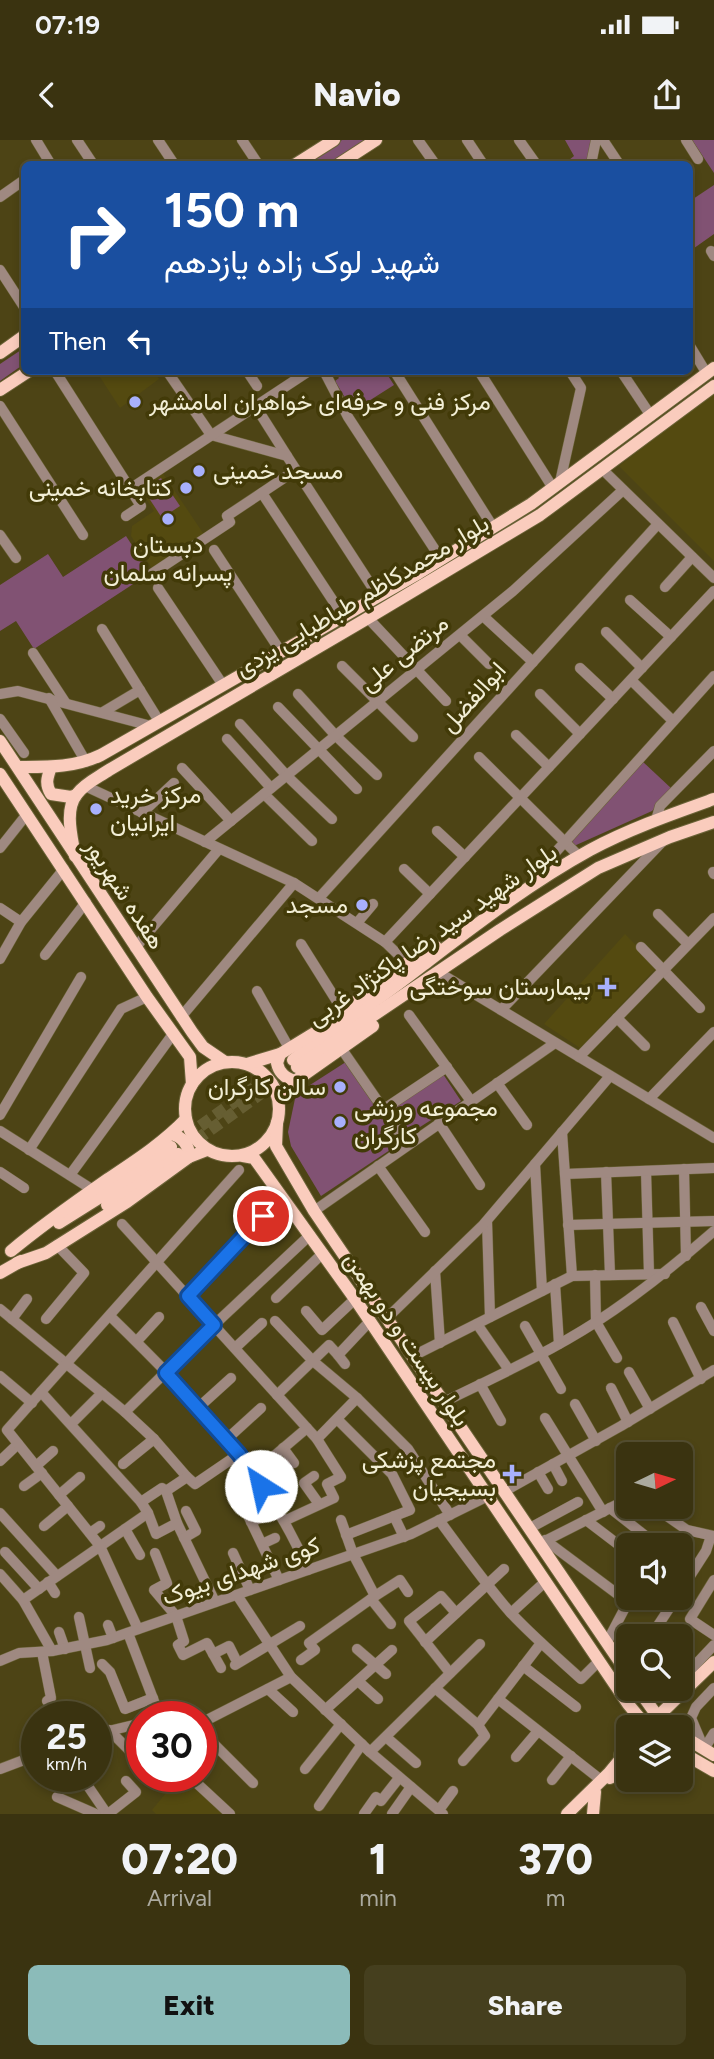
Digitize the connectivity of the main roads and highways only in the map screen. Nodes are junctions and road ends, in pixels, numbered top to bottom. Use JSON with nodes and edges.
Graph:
{"nodes":[{"id":1,"x":376,"y":140,"type":"edge"},
{"id":2,"x":332,"y":141,"type":"edge"},
{"id":3,"x":301,"y":161,"type":"edge"},
{"id":4,"x":344,"y":161,"type":"edge"},
{"id":5,"x":21,"y":338,"type":"edge"},
{"id":6,"x":0,"y":353,"type":"edge"},
{"id":7,"x":711,"y":371,"type":"edge"},
{"id":8,"x":23,"y":375,"type":"edge"},
{"id":9,"x":714,"y":386,"type":"edge"},
{"id":10,"x":0,"y":390,"type":"edge"},
{"id":11,"x":423,"y":578,"type":"junction"},
{"id":12,"x":0,"y":741,"type":"edge"},
{"id":13,"x":18,"y":766,"type":"junction"},
{"id":14,"x":51,"y":767,"type":"junction"},
{"id":15,"x":1,"y":776,"type":"edge"},
{"id":16,"x":80,"y":791,"type":"junction"},
{"id":17,"x":714,"y":799,"type":"edge"},
{"id":18,"x":714,"y":822,"type":"edge"},
{"id":19,"x":75,"y":856,"type":"junction"},
{"id":20,"x":450,"y":943,"type":"junction"},
{"id":21,"x":438,"y":972,"type":"junction"},
{"id":22,"x":203,"y":1047,"type":"junction"},
{"id":23,"x":190,"y":1057,"type":"junction"},
{"id":24,"x":290,"y":1057,"type":"junction"},
{"id":25,"x":225,"y":1062,"type":"junction"},
{"id":26,"x":247,"y":1064,"type":"junction"},
{"id":27,"x":295,"y":1081,"type":"junction"},
{"id":28,"x":192,"y":1084,"type":"junction"},
{"id":29,"x":279,"y":1102,"type":"junction"},
{"id":30,"x":186,"y":1119,"type":"junction"},
{"id":31,"x":277,"y":1124,"type":"junction"},
{"id":32,"x":177,"y":1148,"type":"junction"},
{"id":33,"x":207,"y":1150,"type":"junction"},
{"id":34,"x":243,"y":1156,"type":"junction"},
{"id":35,"x":286,"y":1164,"type":"junction"},
{"id":36,"x":269,"y":1177,"type":"junction"},
{"id":37,"x":9,"y":1257,"type":"edge"},
{"id":38,"x":0,"y":1273,"type":"edge"},
{"id":39,"x":433,"y":1386,"type":"junction"},
{"id":40,"x":420,"y":1395,"type":"junction"},
{"id":41,"x":549,"y":1556,"type":"junction"},
{"id":42,"x":536,"y":1566,"type":"junction"},
{"id":43,"x":616,"y":1655,"type":"edge"},
{"id":44,"x":714,"y":1662,"type":"edge"},
{"id":45,"x":714,"y":1672,"type":"edge"},
{"id":46,"x":616,"y":1688,"type":"edge"},
{"id":47,"x":626,"y":1701,"type":"edge"},
{"id":48,"x":637,"y":1715,"type":"edge"},
{"id":49,"x":669,"y":1715,"type":"edge"},
{"id":50,"x":670,"y":1715,"type":"edge"},
{"id":51,"x":705,"y":1755,"type":"edge"},
{"id":52,"x":616,"y":1761,"type":"edge"},
{"id":53,"x":616,"y":1765,"type":"edge"},
{"id":54,"x":616,"y":1769,"type":"edge"},
{"id":55,"x":714,"y":1770,"type":"edge"},
{"id":56,"x":616,"y":1775,"type":"edge"},
{"id":57,"x":603,"y":1781,"type":"junction"},
{"id":58,"x":567,"y":1814,"type":"edge"},
{"id":59,"x":574,"y":1814,"type":"edge"},
{"id":60,"x":593,"y":1814,"type":"edge"}],
"edges":[{"from":1,"to":4,"type":"main road"},
{"from":2,"to":3,"type":"main road"},
{"from":5,"to":6,"type":"main road"},
{"from":7,"to":11,"type":"main road","name":"بلوار محمدکاظم طباطبایی یزدی"},
{"from":8,"to":10,"type":"main road"},
{"from":9,"to":11,"type":"main road","name":"بلوار محمدکاظم طباطبایی یزدی"},
{"from":11,"to":14,"type":"main road","name":"بلوار محمدکاظم طباطبایی یزدی"},
{"from":11,"to":16,"type":"main road","name":"بلوار محمدکاظم طباطبایی یزدی"},
{"from":12,"to":13,"type":"main road","name":"هفده شهریور"},
{"from":13,"to":14,"type":"main road","name":"بلوار محمدکاظم طباطبایی یزدی"},
{"from":13,"to":19,"type":"main road","name":"هفده شهریور"},
{"from":14,"to":16,"type":"main road"},
{"from":15,"to":23,"type":"main road","name":"هفده شهریور"},
{"from":16,"to":19,"type":"main road"},
{"from":17,"to":20,"type":"main road","name":"بلوار شهید سید رضا پاکنژاد غربی"},
{"from":18,"to":21,"type":"main road"},
{"from":19,"to":22,"type":"main road","name":"هفده شهریور"},
{"from":20,"to":24,"type":"main road","name":"بلوار شهید سید رضا پاکنژاد غربی"},
{"from":20,"to":24,"type":"main road"},
{"from":21,"to":24,"type":"main road"},
{"from":21,"to":27,"type":"main road"},
{"from":22,"to":23,"type":"main road"},
{"from":22,"to":25,"type":"main road","name":"هفده شهریور"},
{"from":23,"to":28,"type":"main road"},
{"from":24,"to":26,"type":"main road"},
{"from":24,"to":27,"type":"main road"},
{"from":25,"to":26,"type":"main road"},
{"from":25,"to":28,"type":"main road"},
{"from":26,"to":29,"type":"main road"},
{"from":27,"to":29,"type":"main road"},
{"from":28,"to":30,"type":"main road"},
{"from":29,"to":31,"type":"main road"},
{"from":30,"to":32,"type":"main road"},
{"from":30,"to":33,"type":"main road"},
{"from":31,"to":34,"type":"main road"},
{"from":31,"to":35,"type":"main road","name":"بلوار بیست و دو بهمن"},
{"from":32,"to":33,"type":"main road"},
{"from":32,"to":37,"type":"main road"},
{"from":32,"to":37,"type":"main road"},
{"from":32,"to":37,"type":"main road"},
{"from":33,"to":34,"type":"main road"},
{"from":34,"to":36,"type":"main road","name":"بلوار بیست و دو بهمن"},
{"from":35,"to":36,"type":"main road"},
{"from":35,"to":39,"type":"main road","name":"بلوار بیست و دو بهمن"},
{"from":36,"to":40,"type":"main road","name":"بلوار بیست و دو بهمن"},
{"from":37,"to":38,"type":"main road"},
{"from":39,"to":40,"type":"main road"},
{"from":39,"to":41,"type":"main road","name":"بلوار بیست و دو بهمن"},
{"from":40,"to":42,"type":"main road","name":"بلوار بیست و دو بهمن"},
{"from":41,"to":42,"type":"main road"},
{"from":41,"to":43,"type":"main road","name":"بلوار بیست و دو بهمن"},
{"from":42,"to":46,"type":"main road","name":"بلوار بیست و دو بهمن"},
{"from":44,"to":49,"type":"main road"},
{"from":45,"to":50,"type":"main road"},
{"from":47,"to":48,"type":"main road","name":"بلوار بیست و دو بهمن"},
{"from":51,"to":55,"type":"main road"},
{"from":52,"to":57,"type":"main road"},
{"from":53,"to":57,"type":"main road"},
{"from":54,"to":57,"type":"main road"},
{"from":56,"to":57,"type":"main road"},
{"from":57,"to":58,"type":"main road"},
{"from":57,"to":59,"type":"main road"},
{"from":57,"to":60,"type":"main road"}]}
